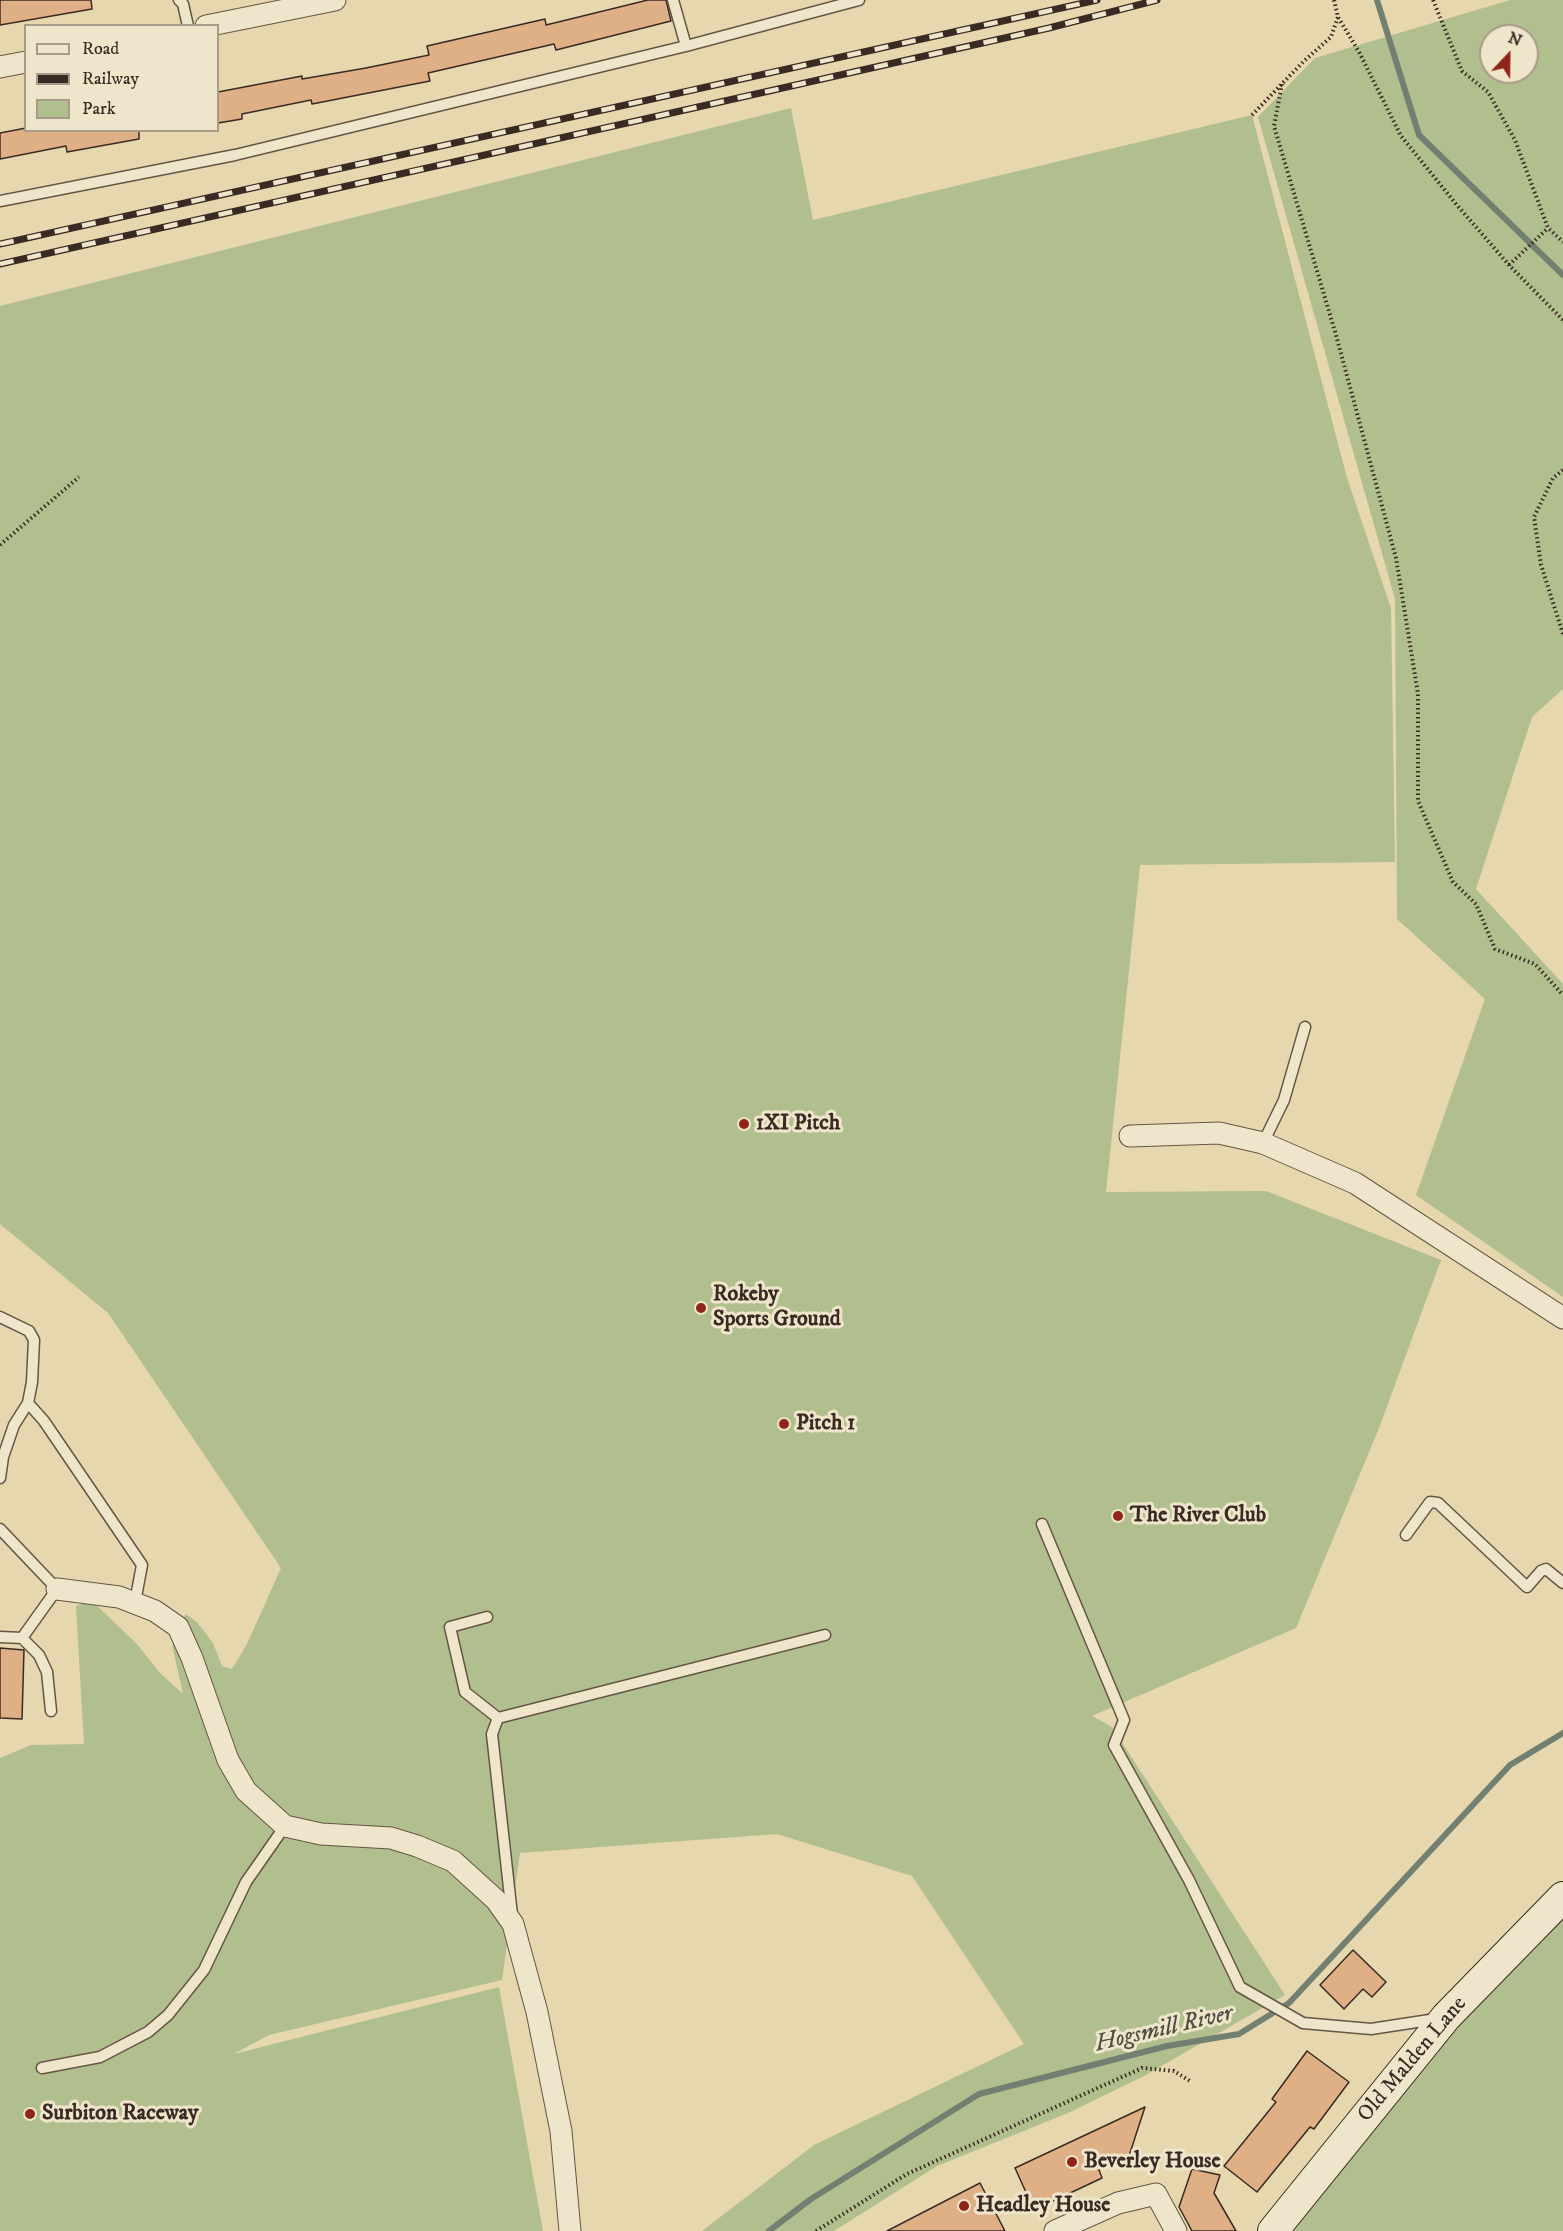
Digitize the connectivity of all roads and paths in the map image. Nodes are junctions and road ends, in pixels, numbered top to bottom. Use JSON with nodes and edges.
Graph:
{"nodes":[{"id":1,"x":179,"y":0,"type":"edge"},
{"id":2,"x":335,"y":0,"type":"edge"},
{"id":3,"x":673,"y":0,"type":"edge"},
{"id":4,"x":859,"y":0,"type":"edge"},
{"id":5,"x":1334,"y":0,"type":"edge"},
{"id":6,"x":1433,"y":0,"type":"edge"},
{"id":7,"x":290,"y":5,"type":"edge"},
{"id":8,"x":1338,"y":17,"type":"junction"},
{"id":9,"x":188,"y":24,"type":"edge"},
{"id":10,"x":214,"y":24,"type":"edge"},
{"id":11,"x":686,"y":46,"type":"junction"},
{"id":12,"x":24,"y":62,"type":"edge"},
{"id":13,"x":0,"y":67,"type":"edge"},
{"id":14,"x":1282,"y":84,"type":"junction"},
{"id":15,"x":1252,"y":115,"type":"dead end"},
{"id":16,"x":0,"y":201,"type":"edge"},
{"id":17,"x":1546,"y":230,"type":"junction"},
{"id":18,"x":1563,"y":242,"type":"edge"},
{"id":19,"x":1509,"y":265,"type":"junction"},
{"id":20,"x":1563,"y":320,"type":"edge"},
{"id":21,"x":1563,"y":470,"type":"edge"},
{"id":22,"x":79,"y":477,"type":"dead end"},
{"id":23,"x":0,"y":545,"type":"edge"},
{"id":24,"x":1563,"y":634,"type":"edge"},
{"id":25,"x":1563,"y":995,"type":"edge"},
{"id":26,"x":1305,"y":1027,"type":"dead end"},
{"id":27,"x":1130,"y":1136,"type":"dead end"},
{"id":28,"x":1263,"y":1143,"type":"junction"},
{"id":29,"x":0,"y":1317,"type":"edge"},
{"id":30,"x":1563,"y":1318,"type":"edge"},
{"id":31,"x":28,"y":1403,"type":"junction"},
{"id":32,"x":0,"y":1478,"type":"edge"},
{"id":33,"x":1042,"y":1524,"type":"dead end"},
{"id":34,"x":1,"y":1527,"type":"edge"},
{"id":35,"x":1406,"y":1535,"type":"dead end"},
{"id":36,"x":1563,"y":1583,"type":"edge"},
{"id":37,"x":57,"y":1589,"type":"junction"},
{"id":38,"x":135,"y":1602,"type":"junction"},
{"id":39,"x":487,"y":1617,"type":"dead end"},
{"id":40,"x":825,"y":1635,"type":"dead end"},
{"id":41,"x":0,"y":1637,"type":"edge"},
{"id":42,"x":22,"y":1638,"type":"junction"},
{"id":43,"x":51,"y":1712,"type":"dead end"},
{"id":44,"x":498,"y":1718,"type":"junction"},
{"id":45,"x":285,"y":1826,"type":"junction"},
{"id":46,"x":1563,"y":1897,"type":"edge"},
{"id":47,"x":513,"y":1924,"type":"junction"},
{"id":48,"x":1446,"y":2017,"type":"junction"},
{"id":49,"x":42,"y":2068,"type":"dead end"},
{"id":50,"x":1190,"y":2081,"type":"dead end"},
{"id":51,"x":570,"y":2231,"type":"edge"},
{"id":52,"x":816,"y":2231,"type":"edge"},
{"id":53,"x":1055,"y":2231,"type":"edge"},
{"id":54,"x":1176,"y":2231,"type":"edge"},
{"id":55,"x":1273,"y":2231,"type":"edge"}],
"edges":[{"from":1,"to":9,"type":"lane"},
{"from":2,"to":7,"type":"street"},
{"from":3,"to":11,"type":"lane"},
{"from":4,"to":11,"type":"lane"},
{"from":5,"to":8,"type":"path"},
{"from":6,"to":17,"type":"path"},
{"from":7,"to":10,"type":"street"},
{"from":8,"to":14,"type":"path"},
{"from":8,"to":19,"type":"path"},
{"from":11,"to":16,"type":"lane"},
{"from":12,"to":13,"type":"street"},
{"from":14,"to":15,"type":"path"},
{"from":14,"to":25,"type":"path"},
{"from":17,"to":18,"type":"path"},
{"from":17,"to":19,"type":"path"},
{"from":19,"to":20,"type":"path"},
{"from":21,"to":24,"type":"path"},
{"from":22,"to":23,"type":"path"},
{"from":26,"to":28,"type":"lane"},
{"from":27,"to":28,"type":"street"},
{"from":28,"to":30,"type":"street"},
{"from":29,"to":31,"type":"lane"},
{"from":31,"to":32,"type":"lane"},
{"from":31,"to":38,"type":"lane"},
{"from":33,"to":48,"type":"lane"},
{"from":34,"to":37,"type":"lane"},
{"from":35,"to":36,"type":"lane"},
{"from":37,"to":38,"type":"street"},
{"from":37,"to":42,"type":"lane"},
{"from":38,"to":45,"type":"street"},
{"from":39,"to":44,"type":"lane"},
{"from":40,"to":44,"type":"lane"},
{"from":41,"to":42,"type":"lane"},
{"from":42,"to":43,"type":"lane"},
{"from":44,"to":47,"type":"lane"},
{"from":45,"to":47,"type":"street"},
{"from":45,"to":49,"type":"lane"},
{"from":46,"to":48,"type":"main road","name":"Old Malden Lane"},
{"from":47,"to":51,"type":"street"},
{"from":48,"to":55,"type":"main road","name":"Old Malden Lane"},
{"from":50,"to":52,"type":"path"},
{"from":53,"to":54,"type":"street"}]}
